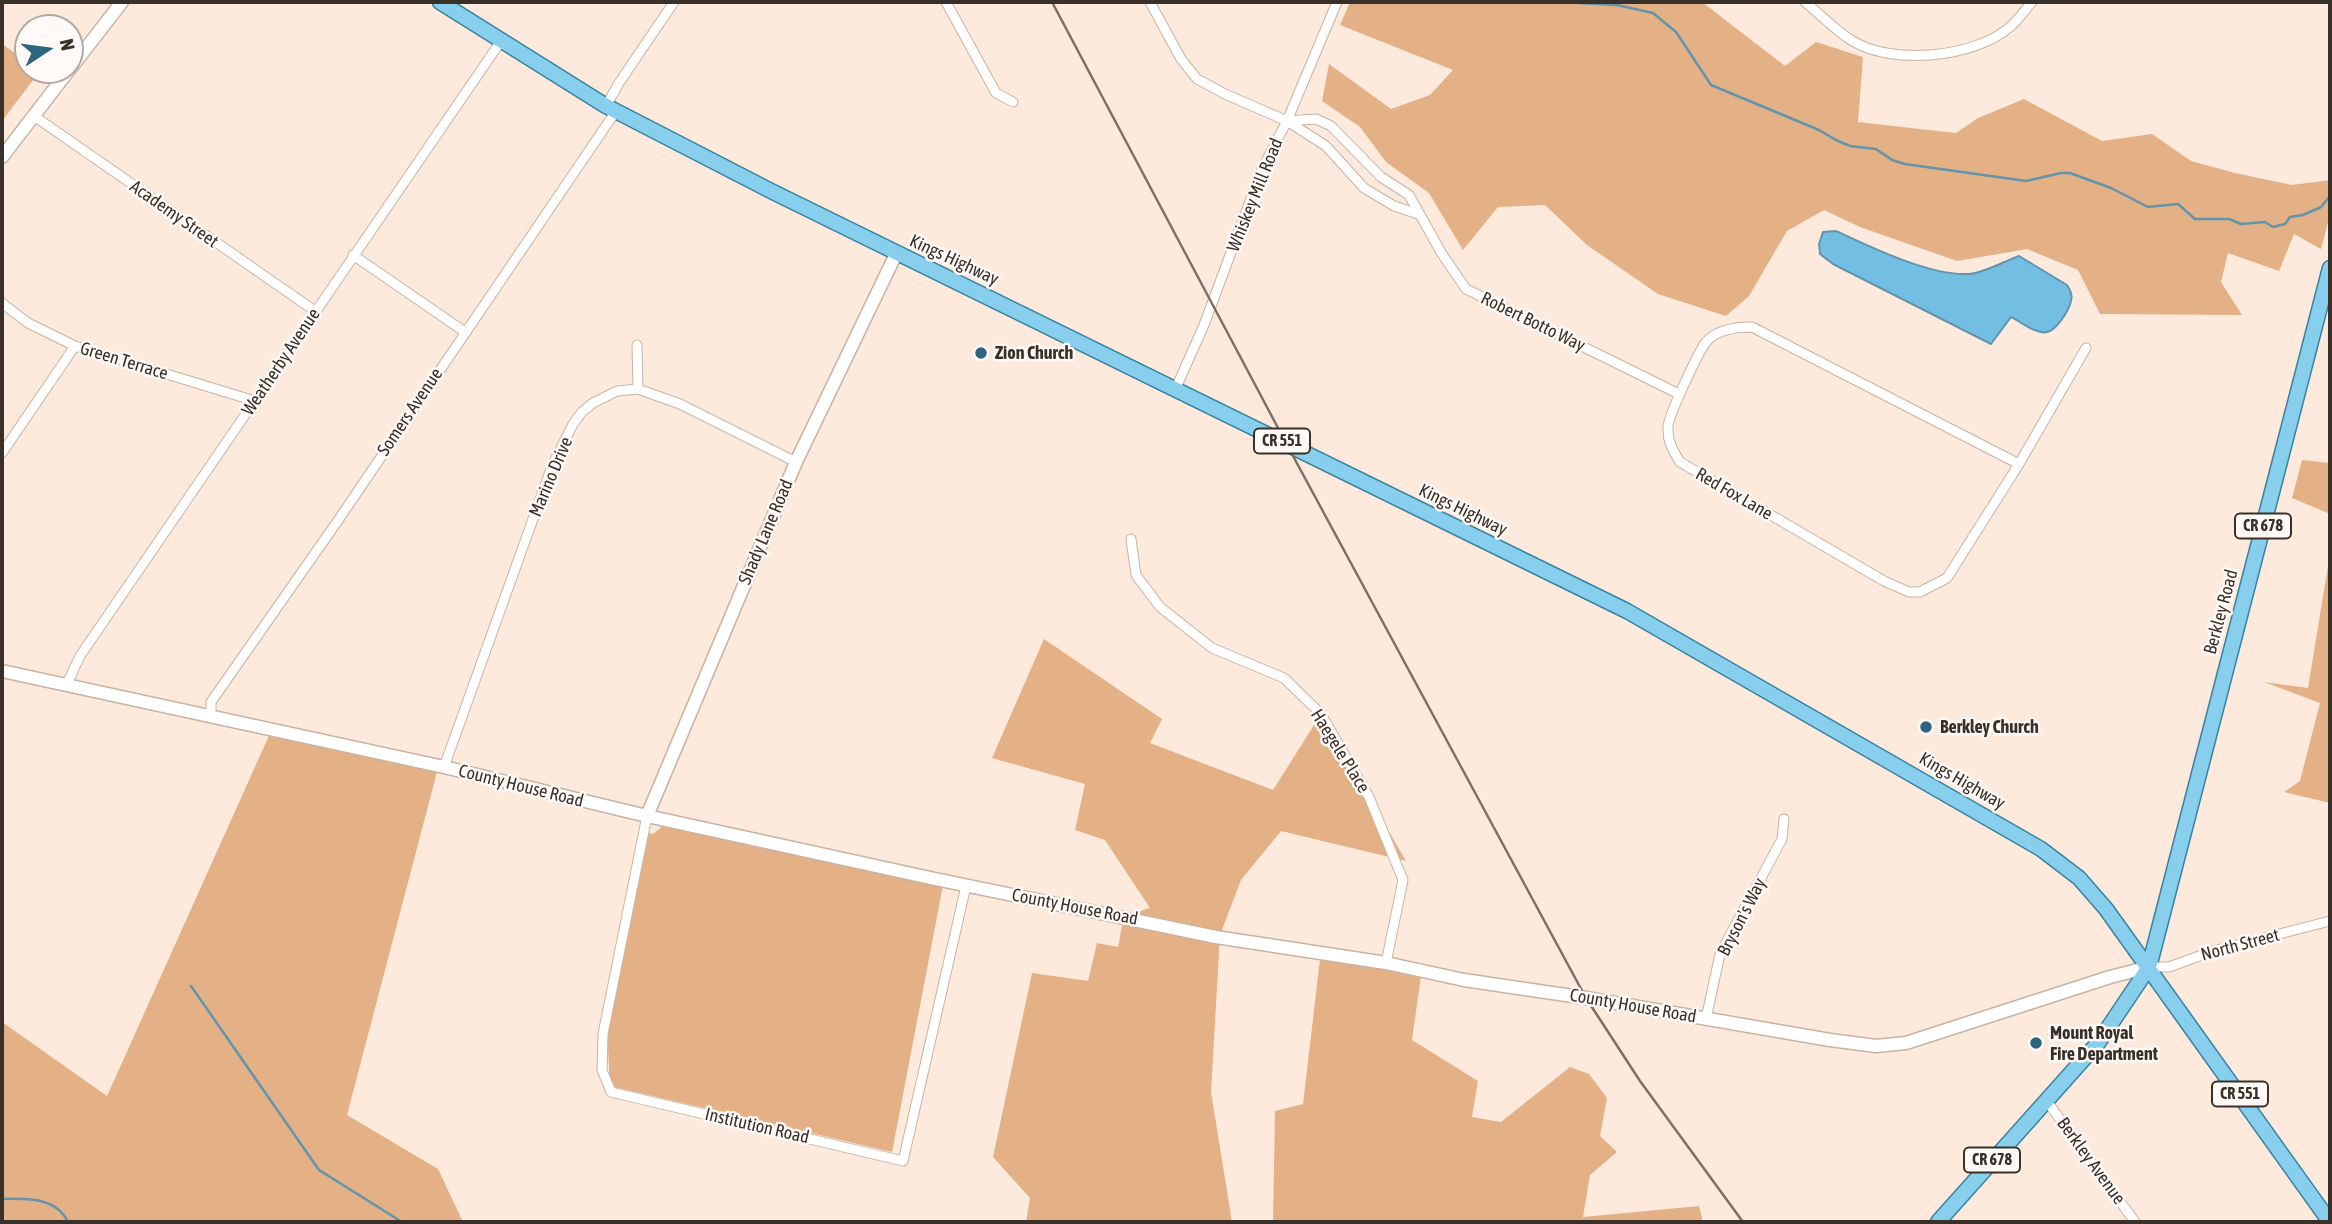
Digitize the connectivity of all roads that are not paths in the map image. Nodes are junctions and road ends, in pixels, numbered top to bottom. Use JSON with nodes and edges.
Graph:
{"nodes":[{"id":1,"x":122,"y":2,"type":"edge"},
{"id":2,"x":440,"y":2,"type":"edge"},
{"id":3,"x":674,"y":2,"type":"edge"},
{"id":4,"x":946,"y":2,"type":"edge"},
{"id":5,"x":1150,"y":2,"type":"edge"},
{"id":6,"x":1337,"y":2,"type":"edge"},
{"id":7,"x":1805,"y":2,"type":"edge"},
{"id":8,"x":2028,"y":3,"type":"edge"},
{"id":9,"x":501,"y":41,"type":"junction"},
{"id":10,"x":84,"y":52,"type":"edge"},
{"id":11,"x":59,"y":84,"type":"edge"},
{"id":12,"x":1013,"y":102,"type":"dead end"},
{"id":13,"x":611,"y":108,"type":"junction"},
{"id":14,"x":34,"y":116,"type":"junction"},
{"id":15,"x":1287,"y":121,"type":"junction"},
{"id":16,"x":2,"y":157,"type":"edge"},
{"id":17,"x":1418,"y":214,"type":"junction"},
{"id":18,"x":897,"y":254,"type":"junction"},
{"id":19,"x":353,"y":255,"type":"junction"},
{"id":20,"x":2330,"y":268,"type":"edge"},
{"id":21,"x":2,"y":303,"type":"edge"},
{"id":22,"x":315,"y":311,"type":"junction"},
{"id":23,"x":465,"y":332,"type":"junction"},
{"id":24,"x":637,"y":345,"type":"dead end"},
{"id":25,"x":75,"y":346,"type":"junction"},
{"id":26,"x":2086,"y":348,"type":"dead end"},
{"id":27,"x":638,"y":388,"type":"junction"},
{"id":28,"x":1175,"y":390,"type":"junction"},
{"id":29,"x":1679,"y":394,"type":"junction"},
{"id":30,"x":255,"y":401,"type":"junction"},
{"id":31,"x":2,"y":453,"type":"edge"},
{"id":32,"x":796,"y":462,"type":"junction"},
{"id":33,"x":2019,"y":464,"type":"junction"},
{"id":34,"x":1131,"y":539,"type":"dead end"},
{"id":35,"x":2,"y":671,"type":"edge"},
{"id":36,"x":66,"y":686,"type":"junction"},
{"id":37,"x":211,"y":715,"type":"junction"},
{"id":38,"x":444,"y":767,"type":"junction"},
{"id":39,"x":647,"y":816,"type":"junction"},
{"id":40,"x":1784,"y":819,"type":"dead end"},
{"id":41,"x":966,"y":886,"type":"junction"},
{"id":42,"x":2330,"y":921,"type":"edge"},
{"id":43,"x":1387,"y":963,"type":"junction"},
{"id":44,"x":2149,"y":967,"type":"junction"},
{"id":45,"x":1706,"y":1019,"type":"junction"},
{"id":46,"x":2046,"y":1100,"type":"junction"},
{"id":47,"x":1938,"y":1222,"type":"edge"},
{"id":48,"x":2135,"y":1222,"type":"edge"},
{"id":49,"x":2330,"y":1222,"type":"edge"}],
"edges":[{"from":1,"to":10,"type":"street"},
{"from":2,"to":9,"type":"main road","name":"Kings Highway","number":"CR 551"},
{"from":3,"to":13,"type":"street","name":"Somers Avenue"},
{"from":4,"to":12,"type":"street"},
{"from":5,"to":15,"type":"street"},
{"from":6,"to":15,"type":"street","name":"Whiskey Mill Road"},
{"from":7,"to":8,"type":"street"},
{"from":9,"to":13,"type":"main road","name":"Kings Highway","number":"CR 551"},
{"from":9,"to":19,"type":"street","name":"Weatherby Avenue"},
{"from":11,"to":14,"type":"street"},
{"from":13,"to":18,"type":"main road","name":"Kings Highway","number":"CR 551"},
{"from":13,"to":23,"type":"street","name":"Somers Avenue"},
{"from":14,"to":16,"type":"street"},
{"from":14,"to":22,"type":"street","name":"Academy Street"},
{"from":15,"to":17,"type":"street"},
{"from":15,"to":17,"type":"street","name":"Robert Botto Way"},
{"from":15,"to":28,"type":"street","name":"Whiskey Mill Road"},
{"from":17,"to":29,"type":"street","name":"Robert Botto Way"},
{"from":18,"to":28,"type":"main road","name":"Kings Highway","number":"CR 551"},
{"from":18,"to":32,"type":"street","name":"Shady Lane Road"},
{"from":19,"to":22,"type":"street","name":"Weatherby Avenue"},
{"from":19,"to":23,"type":"street"},
{"from":20,"to":44,"type":"main road","name":"Berkley Road","number":"CR 678"},
{"from":21,"to":25,"type":"street","name":"Green Terrace"},
{"from":22,"to":30,"type":"street","name":"Weatherby Avenue"},
{"from":23,"to":37,"type":"street","name":"Somers Avenue"},
{"from":24,"to":27,"type":"street"},
{"from":25,"to":30,"type":"street","name":"Green Terrace"},
{"from":25,"to":31,"type":"street"},
{"from":26,"to":33,"type":"street","name":"Red Fox Lane"},
{"from":27,"to":32,"type":"street"},
{"from":27,"to":38,"type":"street","name":"Marino Drive"},
{"from":28,"to":44,"type":"main road","name":"Kings Highway","number":"CR 551"},
{"from":29,"to":33,"type":"street","name":"Red Fox Lane"},
{"from":29,"to":33,"type":"street","name":"Red Fox Lane"},
{"from":30,"to":36,"type":"street","name":"Weatherby Avenue"},
{"from":32,"to":39,"type":"street","name":"Shady Lane Road"},
{"from":34,"to":43,"type":"street","name":"Haegele Place"},
{"from":35,"to":36,"type":"street","name":"County House Road"},
{"from":36,"to":37,"type":"street","name":"County House Road"},
{"from":37,"to":38,"type":"street","name":"County House Road"},
{"from":38,"to":39,"type":"street","name":"County House Road"},
{"from":39,"to":41,"type":"street","name":"County House Road"},
{"from":39,"to":41,"type":"street","name":"Institution Road"},
{"from":40,"to":45,"type":"street","name":"Bryson's Way"},
{"from":41,"to":43,"type":"street","name":"County House Road"},
{"from":42,"to":44,"type":"street","name":"North Street"},
{"from":43,"to":45,"type":"street","name":"County House Road"},
{"from":44,"to":45,"type":"street","name":"County House Road"},
{"from":44,"to":46,"type":"main road","number":"CR 678"},
{"from":44,"to":49,"type":"main road","name":"Kings Highway","number":"CR 551"},
{"from":46,"to":47,"type":"main road","number":"CR 678"},
{"from":46,"to":48,"type":"street","name":"Berkley Avenue"}]}
